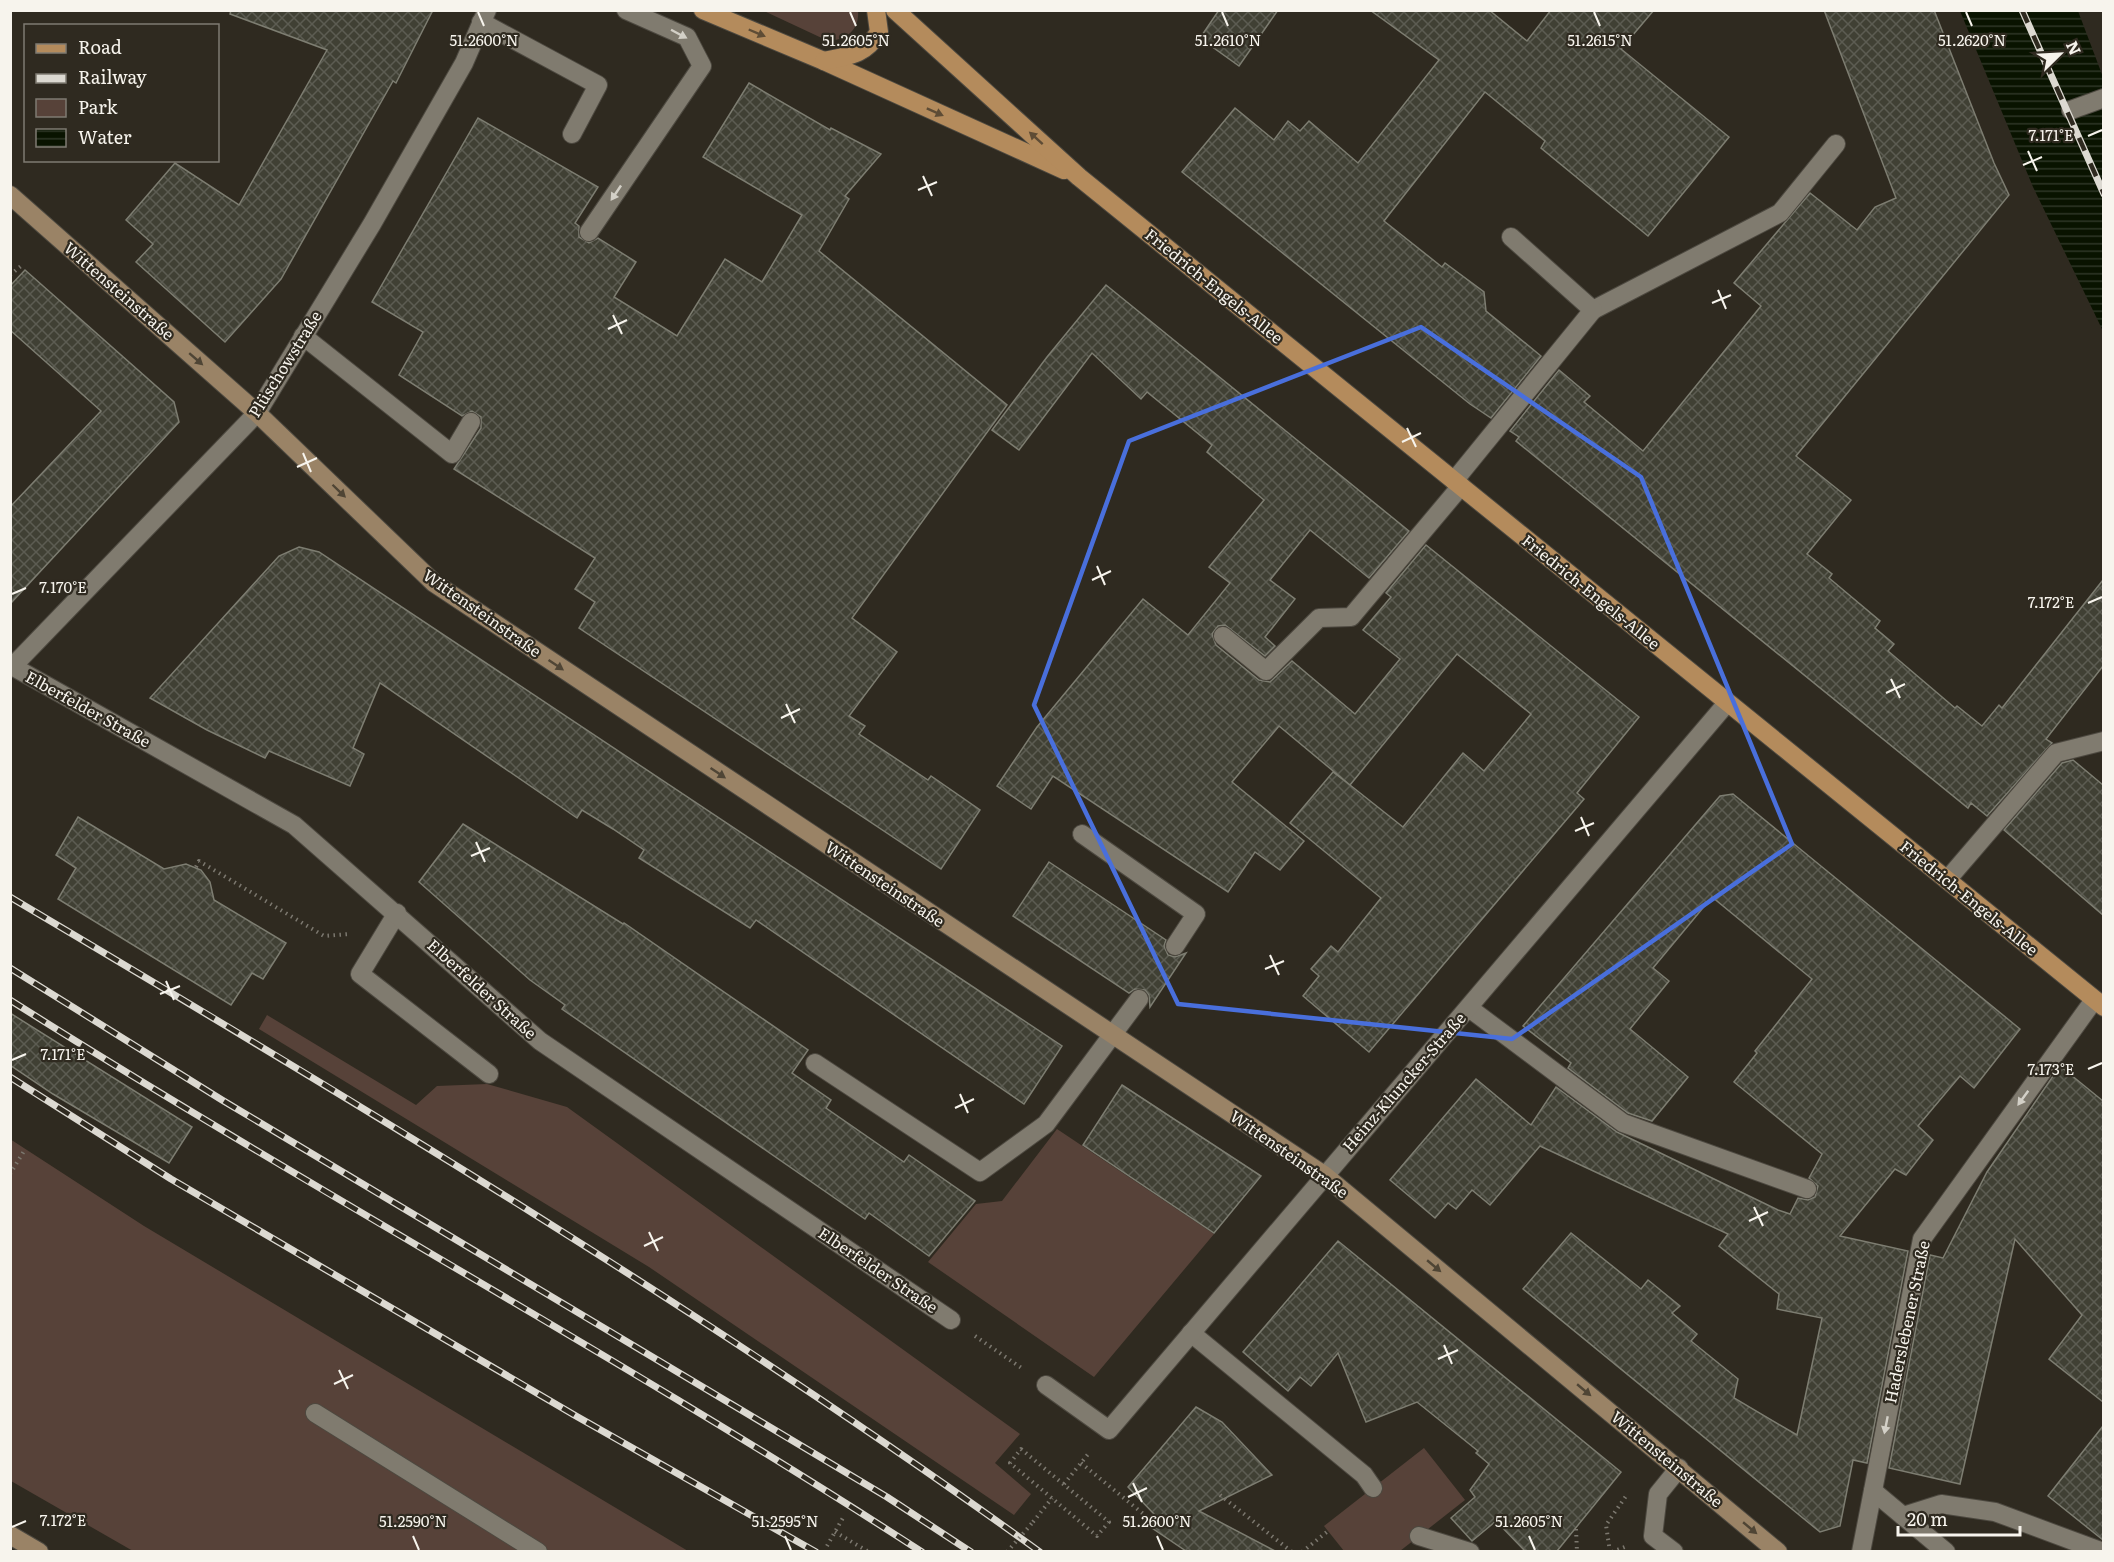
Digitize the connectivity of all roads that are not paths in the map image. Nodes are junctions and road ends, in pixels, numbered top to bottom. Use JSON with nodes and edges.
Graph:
{"nodes":[{"id":1,"x":626,"y":10,"type":"edge"},
{"id":2,"x":703,"y":10,"type":"edge"},
{"id":3,"x":876,"y":10,"type":"edge"},
{"id":4,"x":895,"y":10,"type":"edge"},
{"id":5,"x":484,"y":16,"type":"edge"},
{"id":6,"x":824,"y":62,"type":"junction"},
{"id":7,"x":2103,"y":98,"type":"edge"},
{"id":8,"x":2071,"y":110,"type":"dead end"},
{"id":9,"x":572,"y":134,"type":"dead end"},
{"id":10,"x":1836,"y":144,"type":"dead end"},
{"id":11,"x":1079,"y":177,"type":"junction"},
{"id":12,"x":10,"y":195,"type":"edge"},
{"id":13,"x":589,"y":232,"type":"dead end"},
{"id":14,"x":1511,"y":237,"type":"dead end"},
{"id":15,"x":1593,"y":310,"type":"junction"},
{"id":16,"x":303,"y":336,"type":"junction"},
{"id":17,"x":257,"y":413,"type":"junction"},
{"id":18,"x":471,"y":422,"type":"dead end"},
{"id":19,"x":1457,"y":483,"type":"junction"},
{"id":20,"x":1223,"y":636,"type":"dead end"},
{"id":21,"x":11,"y":664,"type":"edge"},
{"id":22,"x":1728,"y":703,"type":"junction"},
{"id":23,"x":2103,"y":741,"type":"edge"},
{"id":24,"x":1082,"y":834,"type":"dead end"},
{"id":25,"x":1947,"y":880,"type":"junction"},
{"id":26,"x":397,"y":913,"type":"junction"},
{"id":27,"x":1175,"y":946,"type":"dead end"},
{"id":28,"x":1139,"y":999,"type":"dead end"},
{"id":29,"x":2099,"y":1004,"type":"edge"},
{"id":30,"x":1469,"y":1008,"type":"junction"},
{"id":31,"x":1112,"y":1035,"type":"junction"},
{"id":32,"x":815,"y":1063,"type":"dead end"},
{"id":33,"x":489,"y":1074,"type":"dead end"},
{"id":34,"x":1324,"y":1175,"type":"junction"},
{"id":35,"x":1807,"y":1189,"type":"dead end"},
{"id":36,"x":951,"y":1320,"type":"road end"},
{"id":37,"x":1191,"y":1333,"type":"junction"},
{"id":38,"x":1046,"y":1385,"type":"road end"},
{"id":39,"x":315,"y":1413,"type":"dead end"},
{"id":40,"x":1679,"y":1468,"type":"junction"},
{"id":41,"x":1373,"y":1488,"type":"dead end"},
{"id":42,"x":1873,"y":1491,"type":"junction"},
{"id":43,"x":1903,"y":1516,"type":"junction"},
{"id":44,"x":10,"y":1534,"type":"edge"},
{"id":45,"x":1419,"y":1536,"type":"dead end"},
{"id":46,"x":39,"y":1551,"type":"edge"},
{"id":47,"x":538,"y":1551,"type":"edge"},
{"id":48,"x":1470,"y":1551,"type":"edge"},
{"id":49,"x":1674,"y":1551,"type":"edge"},
{"id":50,"x":1778,"y":1551,"type":"edge"},
{"id":51,"x":1861,"y":1551,"type":"edge"},
{"id":52,"x":1946,"y":1551,"type":"edge"},
{"id":53,"x":2103,"y":1551,"type":"edge"}],
"edges":[{"from":1,"to":13,"type":"street","one_way":true},
{"from":2,"to":6,"type":"main road","name":"Friedrich-Engels-Allee","one_way":true},
{"from":3,"to":6,"type":"main road"},
{"from":11,"to":4,"type":"main road","name":"Friedrich-Engels-Allee","one_way":true},
{"from":5,"to":9,"type":"street"},
{"from":5,"to":16,"type":"street","name":"Plüschowstraße"},
{"from":6,"to":11,"type":"main road","name":"Friedrich-Engels-Allee","one_way":true},
{"from":7,"to":8,"type":"street"},
{"from":10,"to":15,"type":"street"},
{"from":11,"to":19,"type":"main road","name":"Friedrich-Engels-Allee"},
{"from":12,"to":17,"type":"street","name":"Wittensteinstraße","one_way":true},
{"from":14,"to":15,"type":"street"},
{"from":15,"to":19,"type":"street"},
{"from":16,"to":17,"type":"street","name":"Plüschowstraße"},
{"from":16,"to":18,"type":"street"},
{"from":17,"to":21,"type":"street","name":"Plüschowstraße"},
{"from":17,"to":31,"type":"street","name":"Wittensteinstraße","one_way":true},
{"from":19,"to":20,"type":"street"},
{"from":19,"to":22,"type":"main road","name":"Friedrich-Engels-Allee"},
{"from":21,"to":26,"type":"street","name":"Elberfelder Straße"},
{"from":22,"to":25,"type":"main road","name":"Friedrich-Engels-Allee"},
{"from":22,"to":30,"type":"street","name":"Heinz-Kluncker-Straße"},
{"from":23,"to":25,"type":"street"},
{"from":24,"to":27,"type":"street"},
{"from":25,"to":29,"type":"main road","name":"Friedrich-Engels-Allee"},
{"from":26,"to":33,"type":"street"},
{"from":26,"to":36,"type":"street","name":"Elberfelder Straße"},
{"from":28,"to":31,"type":"street"},
{"from":29,"to":42,"type":"street","name":"Haderslebener Straße","one_way":true},
{"from":30,"to":34,"type":"street","name":"Heinz-Kluncker-Straße"},
{"from":30,"to":35,"type":"street"},
{"from":31,"to":32,"type":"street"},
{"from":31,"to":34,"type":"street","name":"Wittensteinstraße"},
{"from":34,"to":37,"type":"street","name":"Heinz-Kluncker-Straße"},
{"from":34,"to":40,"type":"street","name":"Wittensteinstraße","one_way":true},
{"from":37,"to":38,"type":"street","name":"Heinz-Kluncker-Straße"},
{"from":37,"to":41,"type":"street"},
{"from":39,"to":47,"type":"street"},
{"from":40,"to":49,"type":"street"},
{"from":40,"to":50,"type":"street","name":"Wittensteinstraße","one_way":true},
{"from":42,"to":43,"type":"street"},
{"from":42,"to":51,"type":"street","name":"Haderslebener Straße"},
{"from":43,"to":52,"type":"street"},
{"from":43,"to":53,"type":"street"},
{"from":44,"to":46,"type":"street"},
{"from":45,"to":48,"type":"street"}]}
